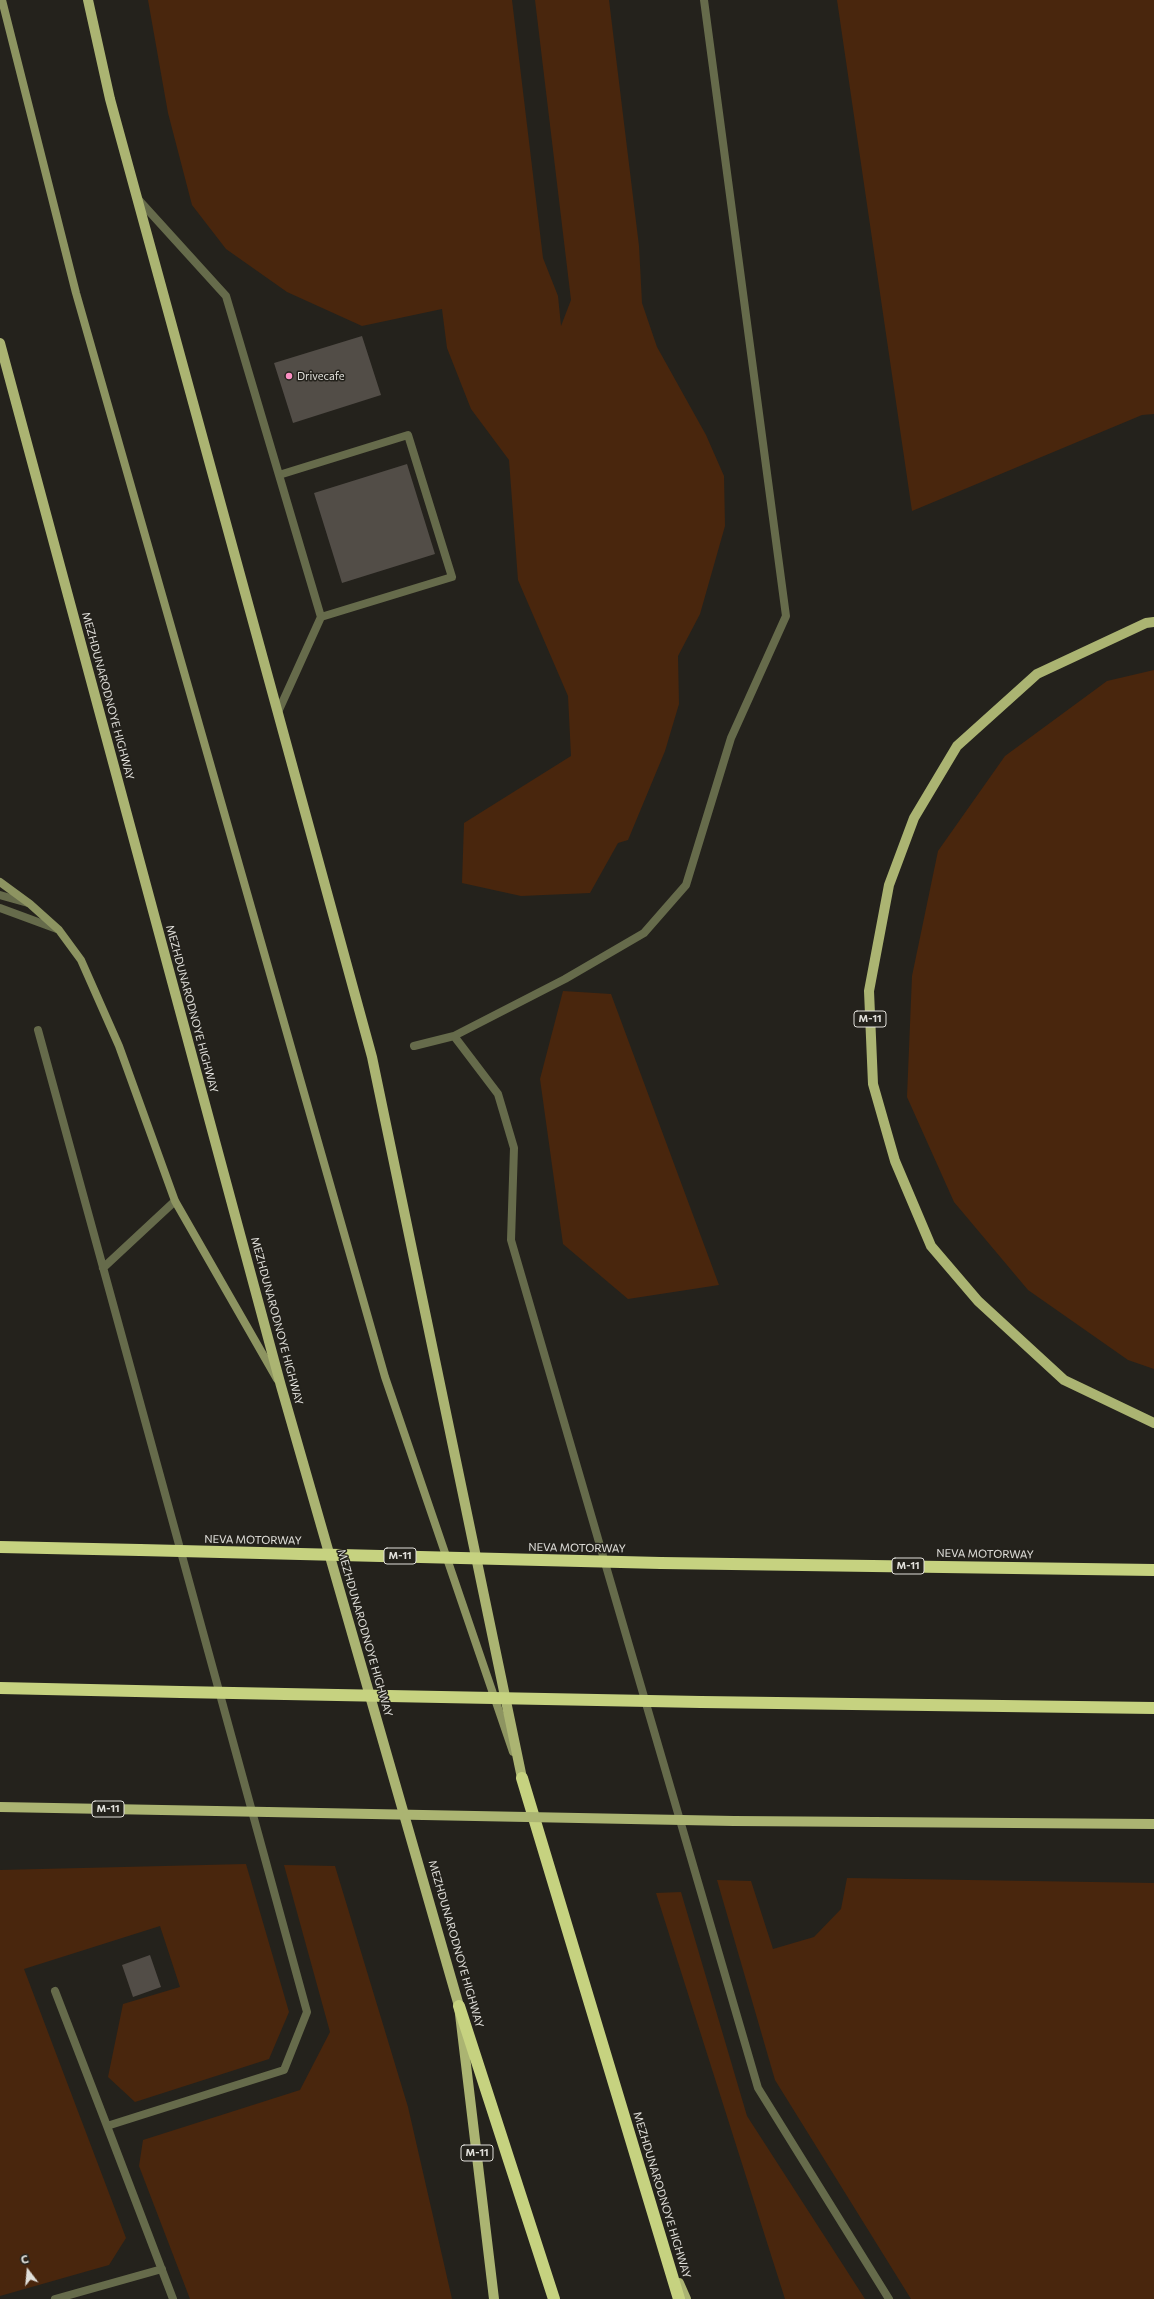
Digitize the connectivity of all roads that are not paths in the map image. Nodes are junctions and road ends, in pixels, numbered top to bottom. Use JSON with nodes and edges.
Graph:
{"nodes":[{"id":1,"x":2,"y":0,"type":"edge"},
{"id":2,"x":88,"y":0,"type":"edge"},
{"id":3,"x":704,"y":0,"type":"edge"},
{"id":4,"x":137,"y":197,"type":"junction"},
{"id":5,"x":0,"y":343,"type":"edge"},
{"id":6,"x":279,"y":475,"type":"junction"},
{"id":7,"x":321,"y":618,"type":"junction"},
{"id":8,"x":1154,"y":622,"type":"edge"},
{"id":9,"x":278,"y":712,"type":"junction"},
{"id":10,"x":0,"y":882,"type":"edge"},
{"id":11,"x":0,"y":895,"type":"edge"},
{"id":12,"x":30,"y":904,"type":"junction"},
{"id":13,"x":0,"y":908,"type":"edge"},
{"id":14,"x":59,"y":930,"type":"junction"},
{"id":15,"x":38,"y":1030,"type":"dead end"},
{"id":16,"x":454,"y":1036,"type":"junction"},
{"id":17,"x":414,"y":1046,"type":"dead end"},
{"id":18,"x":175,"y":1201,"type":"junction"},
{"id":19,"x":103,"y":1268,"type":"junction"},
{"id":20,"x":281,"y":1386,"type":"junction"},
{"id":21,"x":1154,"y":1423,"type":"edge"},
{"id":22,"x":0,"y":1547,"type":"edge"},
{"id":23,"x":1154,"y":1570,"type":"edge"},
{"id":24,"x":0,"y":1688,"type":"edge"},
{"id":25,"x":1154,"y":1708,"type":"edge"},
{"id":26,"x":522,"y":1778,"type":"junction"},
{"id":27,"x":0,"y":1808,"type":"edge"},
{"id":28,"x":1154,"y":1824,"type":"edge"},
{"id":29,"x":55,"y":1991,"type":"dead end"},
{"id":30,"x":459,"y":2006,"type":"junction"},
{"id":31,"x":107,"y":2126,"type":"junction"},
{"id":32,"x":668,"y":2258,"type":"junction"},
{"id":33,"x":162,"y":2269,"type":"junction"},
{"id":34,"x":55,"y":2299,"type":"edge"},
{"id":35,"x":173,"y":2299,"type":"edge"},
{"id":36,"x":494,"y":2299,"type":"edge"},
{"id":37,"x":554,"y":2299,"type":"edge"},
{"id":38,"x":679,"y":2299,"type":"edge"},
{"id":39,"x":686,"y":2299,"type":"edge"},
{"id":40,"x":889,"y":2299,"type":"edge"}],
"edges":[{"from":1,"to":26,"type":"street"},
{"from":2,"to":4,"type":"main road"},
{"from":3,"to":16,"type":"lane"},
{"from":4,"to":6,"type":"lane"},
{"from":4,"to":9,"type":"main road"},
{"from":5,"to":20,"type":"main road","name":"MEZHDUNARODNOYE HIGHWAY"},
{"from":6,"to":7,"type":"lane"},
{"from":6,"to":7,"type":"lane"},
{"from":7,"to":9,"type":"lane"},
{"from":8,"to":21,"type":"main road","number":"М-11"},
{"from":9,"to":26,"type":"main road"},
{"from":10,"to":12,"type":"street"},
{"from":11,"to":12,"type":"lane"},
{"from":12,"to":14,"type":"street"},
{"from":13,"to":14,"type":"lane"},
{"from":14,"to":18,"type":"street"},
{"from":15,"to":19,"type":"lane"},
{"from":16,"to":17,"type":"lane"},
{"from":16,"to":40,"type":"lane"},
{"from":18,"to":19,"type":"lane"},
{"from":18,"to":20,"type":"street"},
{"from":19,"to":31,"type":"lane"},
{"from":20,"to":30,"type":"main road","name":"MEZHDUNARODNOYE HIGHWAY"},
{"from":22,"to":23,"type":"highway","name":"NEVA MOTORWAY","number":"М-11","bridge":true},
{"from":24,"to":25,"type":"highway","bridge":true},
{"from":26,"to":32,"type":"highway","name":"MEZHDUNARODNOYE HIGHWAY"},
{"from":27,"to":28,"type":"main road","number":"М-11","bridge":true},
{"from":29,"to":31,"type":"lane"},
{"from":30,"to":36,"type":"main road","number":"М-11"},
{"from":30,"to":37,"type":"highway","name":"MEZHDUNARODNOYE HIGHWAY"},
{"from":31,"to":33,"type":"lane"},
{"from":32,"to":38,"type":"highway","name":"MEZHDUNARODNOYE HIGHWAY"},
{"from":32,"to":39,"type":"main road"},
{"from":33,"to":34,"type":"lane"},
{"from":33,"to":35,"type":"lane"}]}
